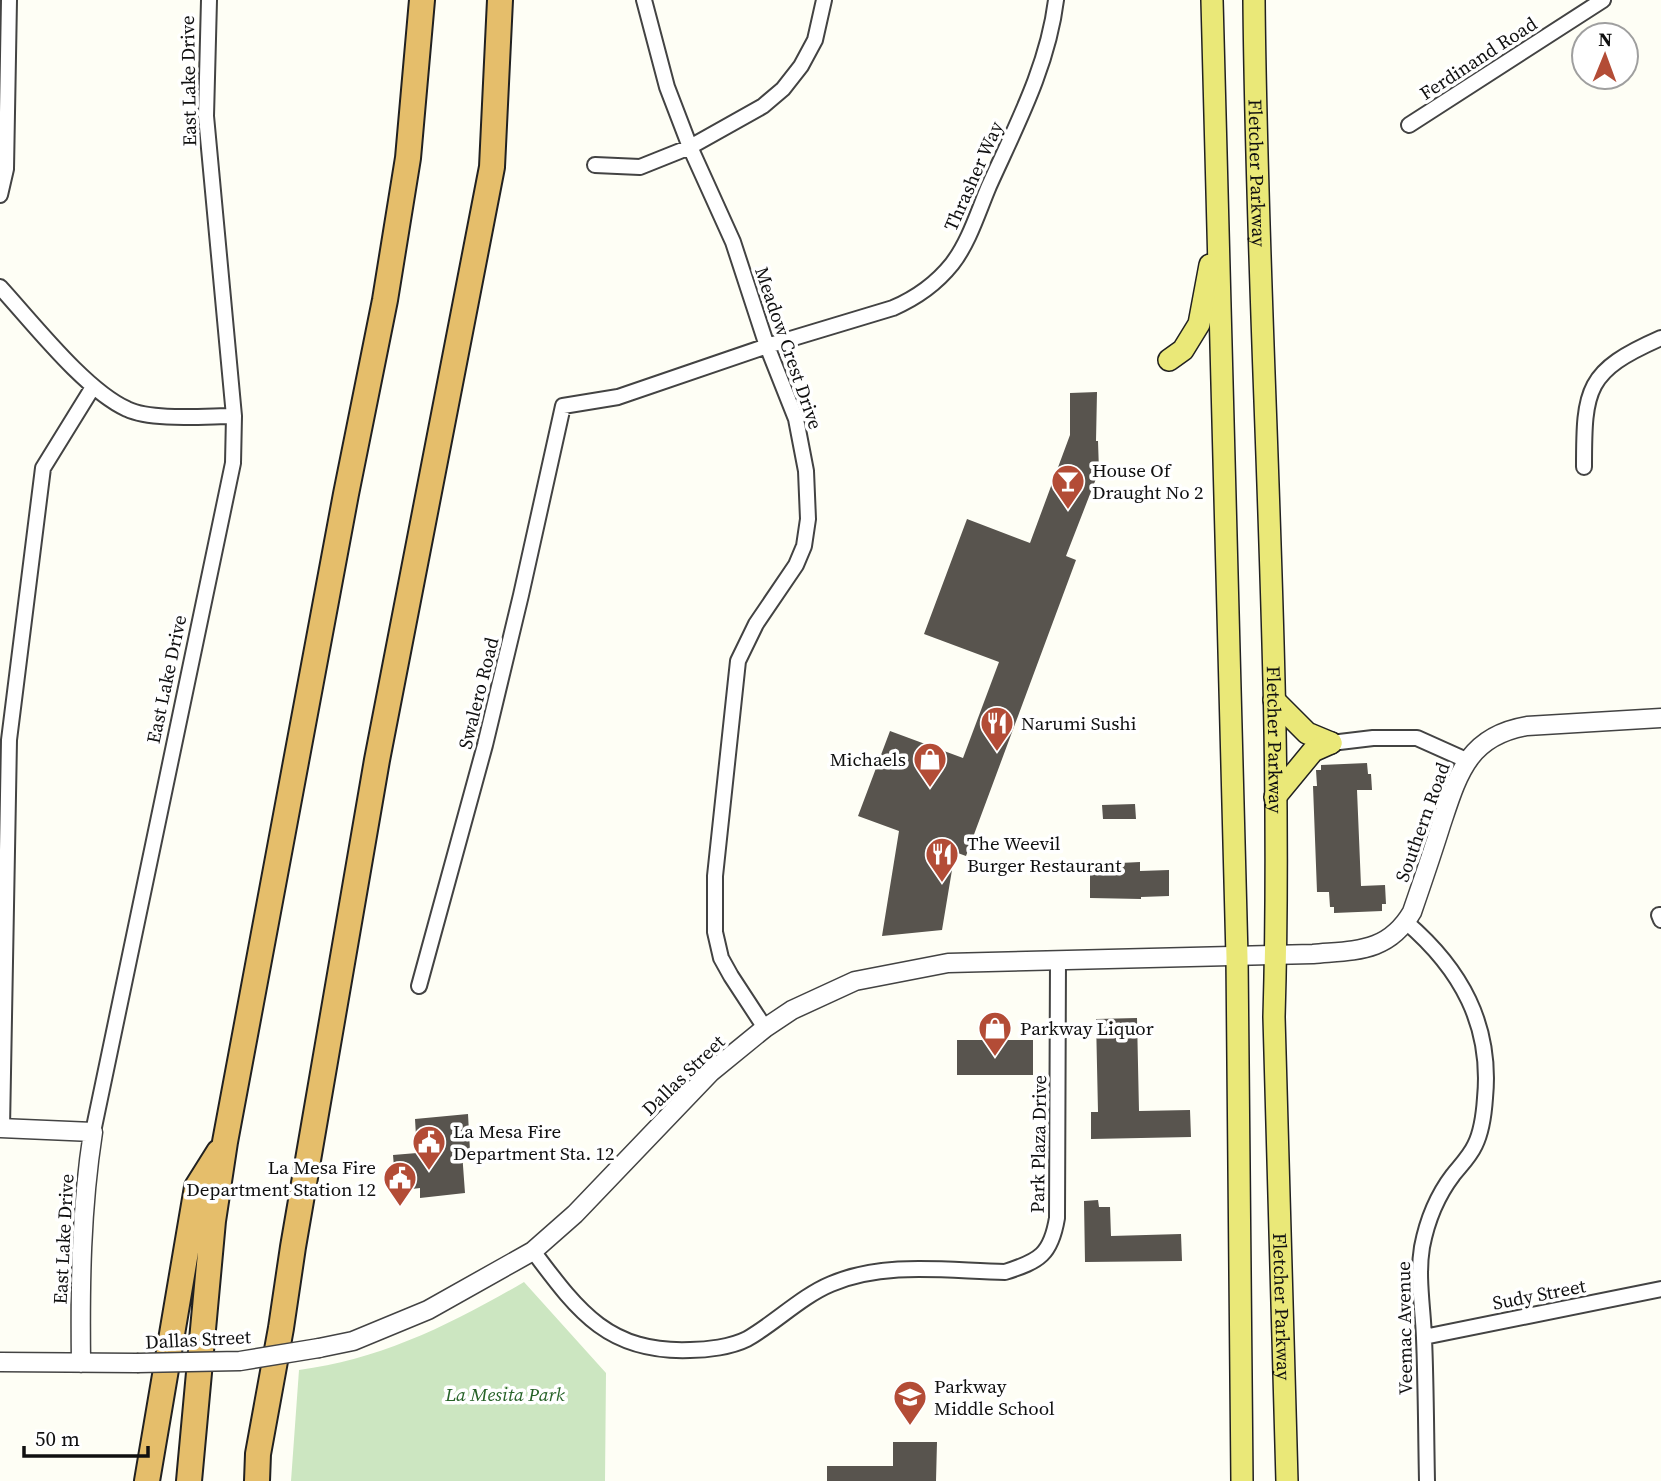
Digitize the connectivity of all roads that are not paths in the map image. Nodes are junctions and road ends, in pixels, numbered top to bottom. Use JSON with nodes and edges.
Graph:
{"nodes":[{"id":1,"x":9,"y":0,"type":"edge"},
{"id":2,"x":209,"y":0,"type":"edge"},
{"id":3,"x":422,"y":0,"type":"edge"},
{"id":4,"x":500,"y":0,"type":"edge"},
{"id":5,"x":644,"y":0,"type":"edge"},
{"id":6,"x":824,"y":0,"type":"edge"},
{"id":7,"x":1056,"y":0,"type":"edge"},
{"id":8,"x":1212,"y":0,"type":"edge"},
{"id":9,"x":1254,"y":0,"type":"edge"},
{"id":10,"x":1603,"y":0,"type":"edge"},
{"id":11,"x":1409,"y":125,"type":"dead end"},
{"id":12,"x":690,"y":146,"type":"junction"},
{"id":13,"x":595,"y":165,"type":"dead end"},
{"id":14,"x":0,"y":195,"type":"edge"},
{"id":15,"x":1217,"y":232,"type":"junction"},
{"id":16,"x":0,"y":287,"type":"edge"},
{"id":17,"x":1661,"y":338,"type":"edge"},
{"id":18,"x":766,"y":346,"type":"junction"},
{"id":19,"x":1169,"y":360,"type":"dead end"},
{"id":20,"x":93,"y":387,"type":"junction"},
{"id":21,"x":562,"y":406,"type":"joint"},
{"id":22,"x":234,"y":416,"type":"junction"},
{"id":23,"x":1584,"y":467,"type":"dead end"},
{"id":24,"x":1274,"y":700,"type":"junction"},
{"id":25,"x":1661,"y":718,"type":"edge"},
{"id":26,"x":1331,"y":743,"type":"junction"},
{"id":27,"x":1466,"y":760,"type":"junction"},
{"id":28,"x":1275,"y":797,"type":"junction"},
{"id":29,"x":1406,"y":922,"type":"junction"},
{"id":30,"x":1276,"y":955,"type":"junction"},
{"id":31,"x":1237,"y":957,"type":"junction"},
{"id":32,"x":1058,"y":960,"type":"junction"},
{"id":33,"x":419,"y":986,"type":"dead end"},
{"id":34,"x":765,"y":1028,"type":"junction"},
{"id":35,"x":1,"y":1128,"type":"edge"},
{"id":36,"x":93,"y":1132,"type":"junction"},
{"id":37,"x":225,"y":1142,"type":"junction"},
{"id":38,"x":533,"y":1251,"type":"junction"},
{"id":39,"x":1661,"y":1289,"type":"edge"},
{"id":40,"x":1424,"y":1337,"type":"junction"},
{"id":41,"x":0,"y":1362,"type":"edge"},
{"id":42,"x":80,"y":1363,"type":"junction"},
{"id":43,"x":147,"y":1481,"type":"edge"},
{"id":44,"x":189,"y":1481,"type":"edge"},
{"id":45,"x":257,"y":1481,"type":"edge"},
{"id":46,"x":1242,"y":1481,"type":"edge"},
{"id":47,"x":1287,"y":1481,"type":"edge"},
{"id":48,"x":1427,"y":1481,"type":"edge"}],
"edges":[{"from":1,"to":14,"type":"street"},
{"from":2,"to":22,"type":"street","name":"East Lake Drive"},
{"from":3,"to":37,"type":"highway"},
{"from":4,"to":45,"type":"highway"},
{"from":5,"to":12,"type":"street","name":"Meadow Crest Drive"},
{"from":6,"to":12,"type":"street"},
{"from":7,"to":18,"type":"street","name":"Thrasher Way"},
{"from":8,"to":15,"type":"main road","name":"Fletcher Parkway"},
{"from":9,"to":24,"type":"main road","name":"Fletcher Parkway"},
{"from":10,"to":11,"type":"street","name":"Ferdinand Road"},
{"from":12,"to":13,"type":"street"},
{"from":12,"to":18,"type":"street","name":"Meadow Crest Drive"},
{"from":15,"to":19,"type":"main road"},
{"from":15,"to":31,"type":"main road","name":"Fletcher Parkway"},
{"from":16,"to":20,"type":"street"},
{"from":17,"to":23,"type":"street"},
{"from":18,"to":21,"type":"street","name":"Thrasher Way"},
{"from":18,"to":34,"type":"street","name":"Meadow Crest Drive"},
{"from":20,"to":22,"type":"street"},
{"from":20,"to":35,"type":"street"},
{"from":21,"to":33,"type":"street","name":"Swalero Road"},
{"from":22,"to":36,"type":"street","name":"East Lake Drive"},
{"from":24,"to":26,"type":"main road"},
{"from":24,"to":28,"type":"main road","name":"Fletcher Parkway"},
{"from":25,"to":27,"type":"street","name":"Southern Road"},
{"from":26,"to":27,"type":"street"},
{"from":26,"to":28,"type":"main road"},
{"from":27,"to":29,"type":"street","name":"Southern Road"},
{"from":28,"to":30,"type":"main road","name":"Fletcher Parkway"},
{"from":29,"to":30,"type":"street","name":"Southern Road"},
{"from":29,"to":40,"type":"street","name":"Veemac Avenue"},
{"from":30,"to":31,"type":"street","name":"Southern Road"},
{"from":30,"to":47,"type":"main road","name":"Fletcher Parkway"},
{"from":31,"to":32,"type":"street","name":"Dallas Street"},
{"from":31,"to":46,"type":"main road","name":"Fletcher Parkway"},
{"from":32,"to":34,"type":"street","name":"Dallas Street"},
{"from":32,"to":38,"type":"street","name":"Park Plaza Drive"},
{"from":34,"to":38,"type":"street","name":"Dallas Street"},
{"from":35,"to":36,"type":"street"},
{"from":36,"to":42,"type":"street","name":"East Lake Drive"},
{"from":37,"to":43,"type":"highway"},
{"from":37,"to":44,"type":"highway"},
{"from":38,"to":42,"type":"street","name":"Dallas Street","bridge":true},
{"from":39,"to":40,"type":"street","name":"Sudy Street"},
{"from":40,"to":48,"type":"street","name":"Veemac Avenue"},
{"from":41,"to":42,"type":"street","name":"Dallas Street"}]}
